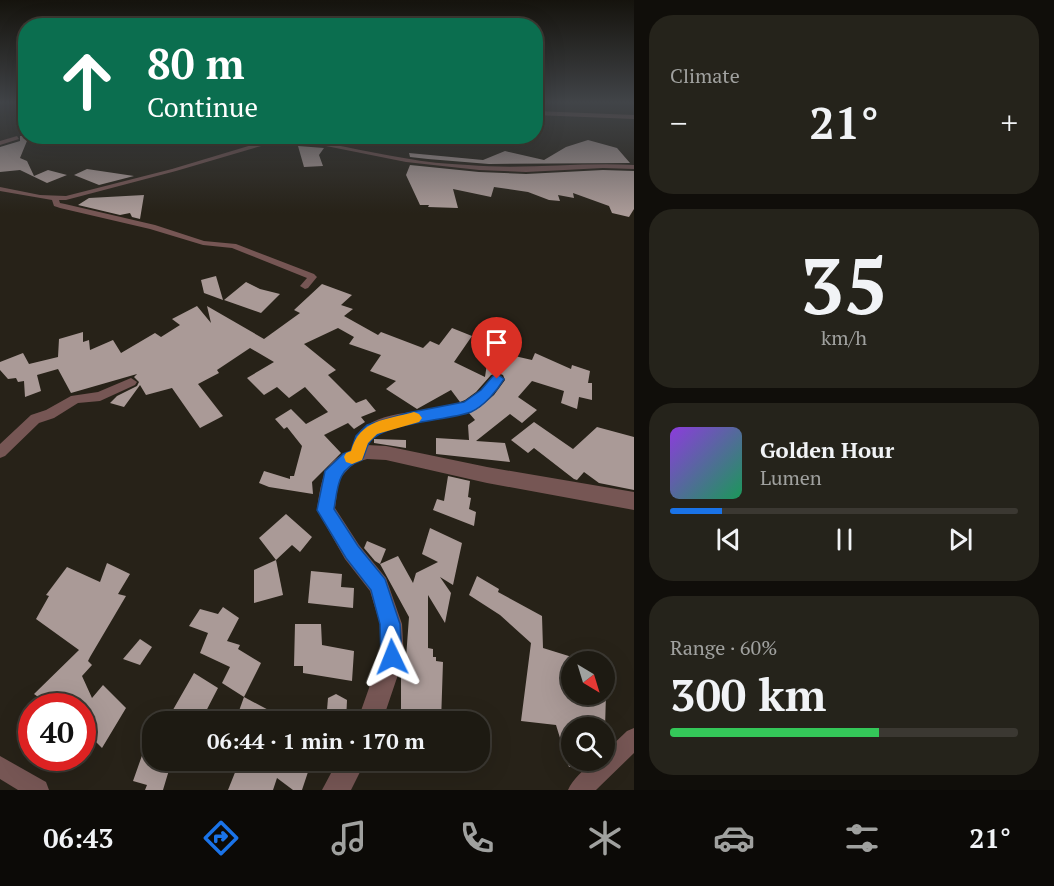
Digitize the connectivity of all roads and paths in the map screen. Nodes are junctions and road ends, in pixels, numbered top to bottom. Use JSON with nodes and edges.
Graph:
{"nodes":[{"id":1,"x":260,"y":144,"type":"edge"},
{"id":2,"x":315,"y":144,"type":"edge"},
{"id":3,"x":634,"y":166,"type":"edge"},
{"id":4,"x":0,"y":189,"type":"edge"},
{"id":5,"x":55,"y":199,"type":"junction"},
{"id":6,"x":305,"y":286,"type":"dead end"},
{"id":7,"x":497,"y":379,"type":"dead end"},
{"id":8,"x":131,"y":382,"type":"dead end"},
{"id":9,"x":0,"y":452,"type":"edge"},
{"id":10,"x":357,"y":456,"type":"junction"},
{"id":11,"x":634,"y":501,"type":"edge"},
{"id":12,"x":373,"y":711,"type":"edge"},
{"id":13,"x":634,"y":738,"type":"edge"},
{"id":14,"x":0,"y":767,"type":"edge"},
{"id":15,"x":347,"y":771,"type":"edge"},
{"id":16,"x":38,"y":790,"type":"edge"},
{"id":17,"x":336,"y":790,"type":"edge"},
{"id":18,"x":579,"y":790,"type":"edge"}],
"edges":[{"from":1,"to":5,"type":"street"},
{"from":2,"to":3,"type":"street"},
{"from":4,"to":5,"type":"street"},
{"from":5,"to":6,"type":"street"},
{"from":7,"to":10,"type":"street"},
{"from":8,"to":9,"type":"street"},
{"from":10,"to":11,"type":"street"},
{"from":10,"to":12,"type":"street"},
{"from":13,"to":18,"type":"street"},
{"from":14,"to":16,"type":"street"},
{"from":15,"to":17,"type":"street"}]}
